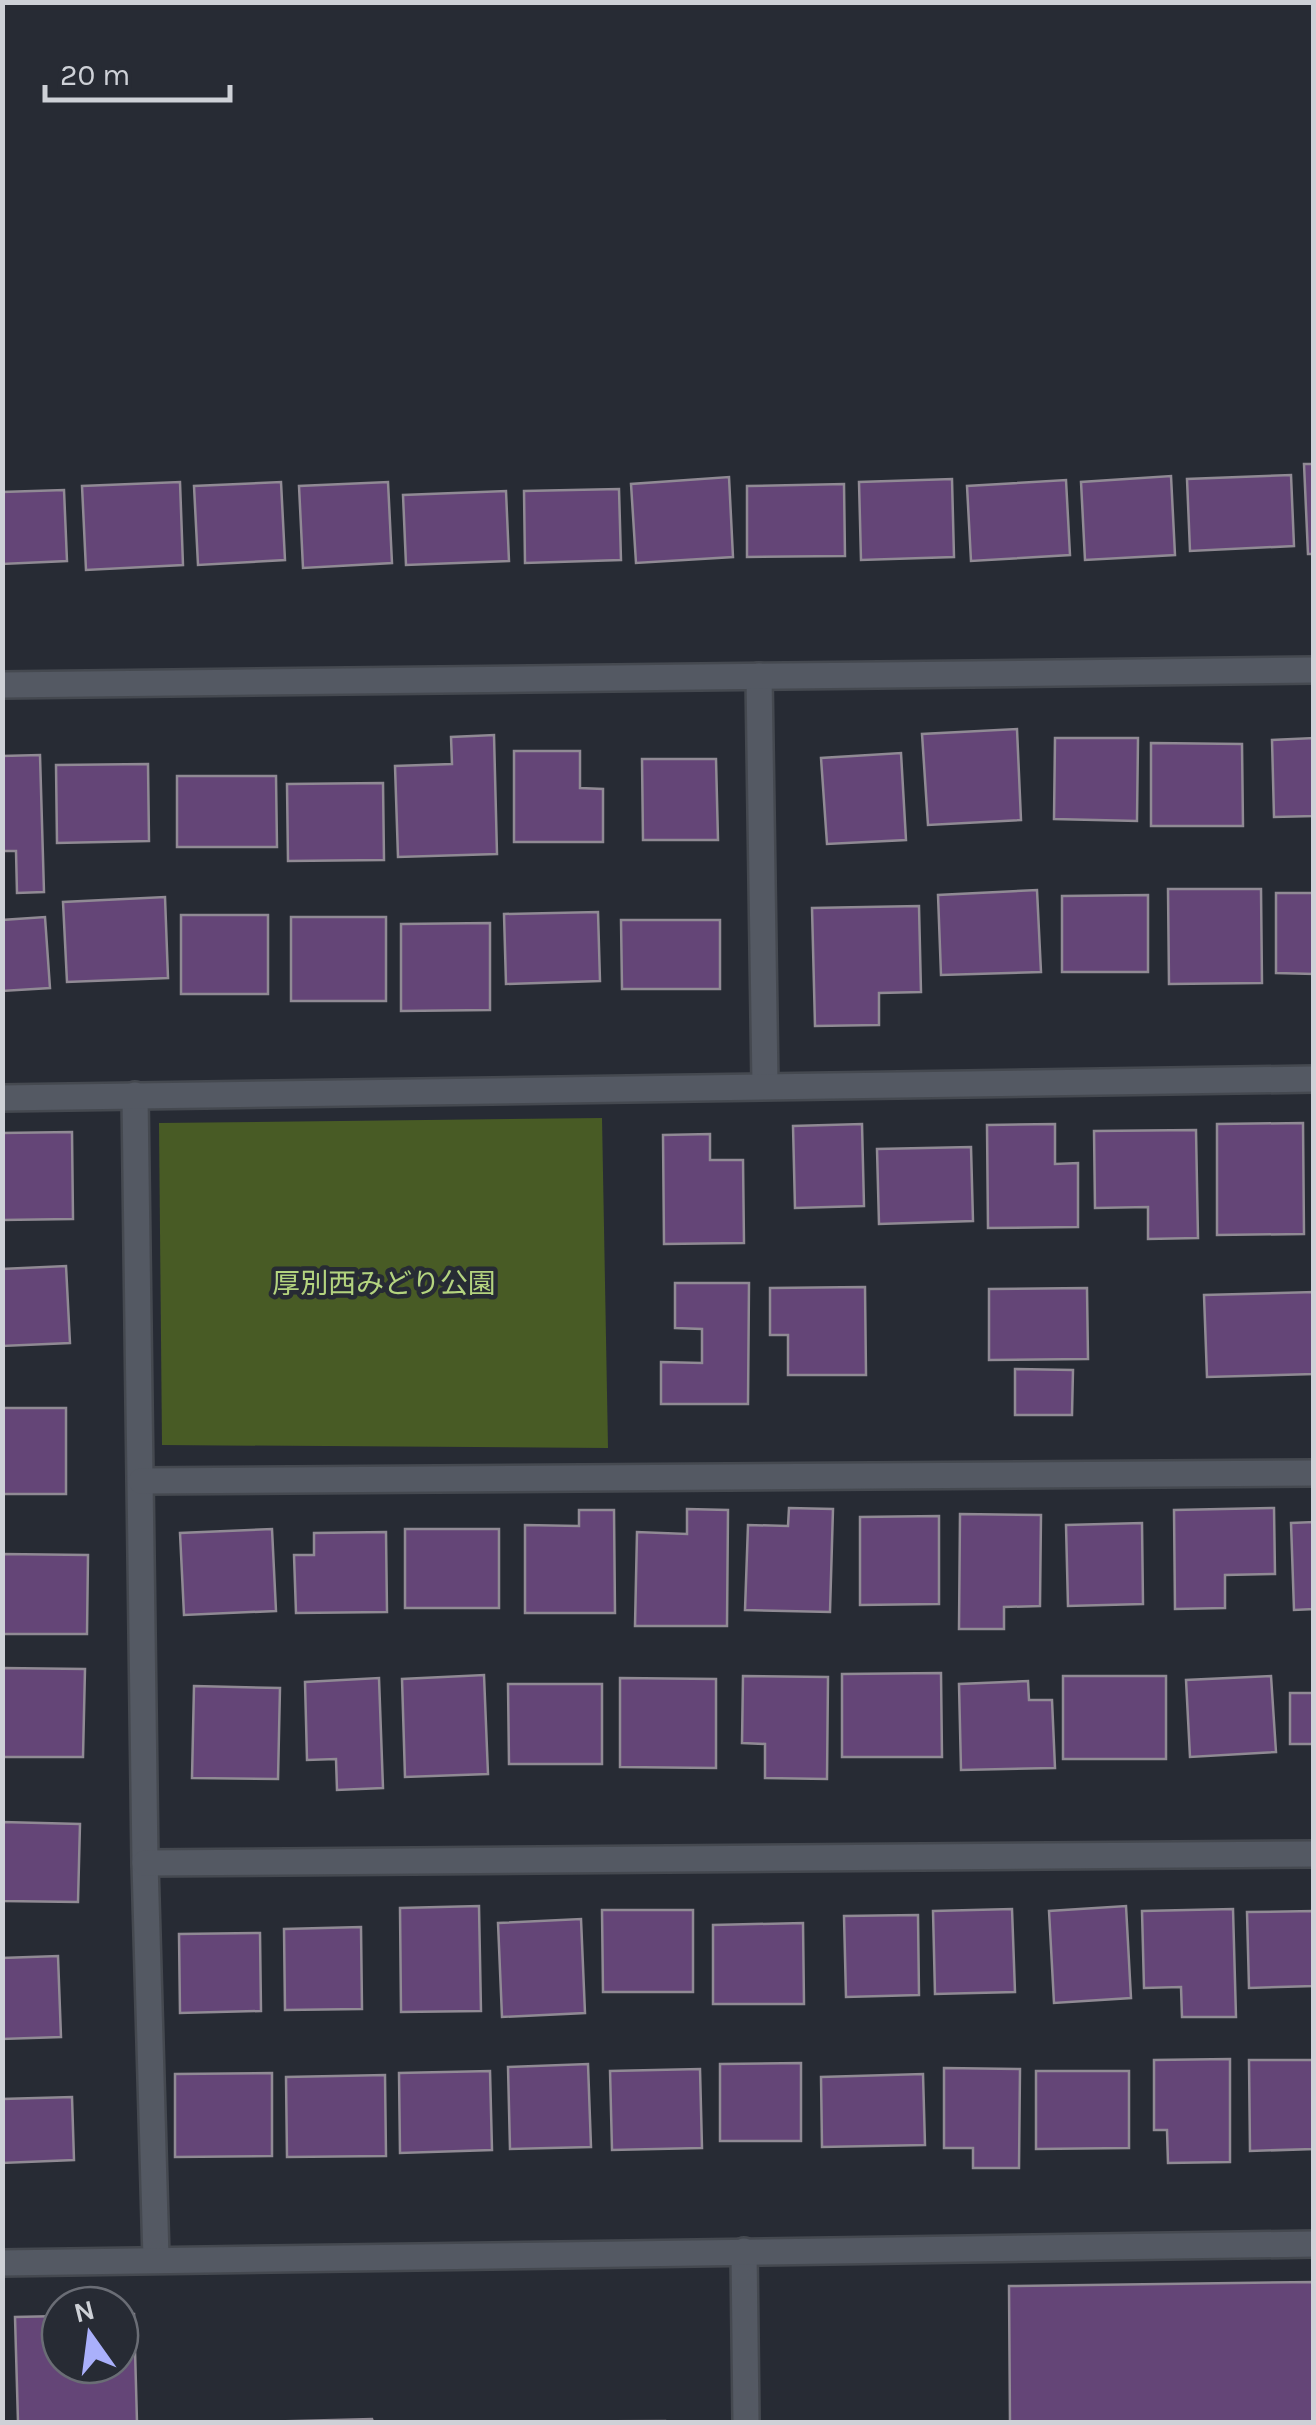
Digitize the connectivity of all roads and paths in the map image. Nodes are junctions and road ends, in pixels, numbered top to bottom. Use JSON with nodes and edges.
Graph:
{"nodes":[{"id":1,"x":1314,"y":670,"type":"edge"},
{"id":2,"x":759,"y":676,"type":"junction"},
{"id":3,"x":2,"y":685,"type":"edge"},
{"id":4,"x":1314,"y":1079,"type":"edge"},
{"id":5,"x":765,"y":1085,"type":"junction"},
{"id":6,"x":135,"y":1095,"type":"junction"},
{"id":7,"x":2,"y":1098,"type":"edge"},
{"id":8,"x":1314,"y":1473,"type":"edge"},
{"id":9,"x":141,"y":1480,"type":"junction"},
{"id":10,"x":1314,"y":1854,"type":"edge"},
{"id":11,"x":146,"y":1863,"type":"junction"},
{"id":12,"x":1314,"y":2244,"type":"edge"},
{"id":13,"x":744,"y":2251,"type":"junction"},
{"id":14,"x":156,"y":2258,"type":"junction"},
{"id":15,"x":2,"y":2263,"type":"edge"},
{"id":16,"x":746,"y":2422,"type":"edge"}],
"edges":[{"from":1,"to":2,"type":"street"},
{"from":2,"to":3,"type":"street"},
{"from":2,"to":5,"type":"street"},
{"from":4,"to":5,"type":"street"},
{"from":5,"to":6,"type":"street"},
{"from":6,"to":7,"type":"street"},
{"from":6,"to":9,"type":"street"},
{"from":8,"to":9,"type":"street"},
{"from":9,"to":11,"type":"street"},
{"from":10,"to":11,"type":"street"},
{"from":11,"to":14,"type":"street"},
{"from":12,"to":13,"type":"street"},
{"from":13,"to":14,"type":"street"},
{"from":13,"to":16,"type":"street"},
{"from":14,"to":15,"type":"street"}]}
